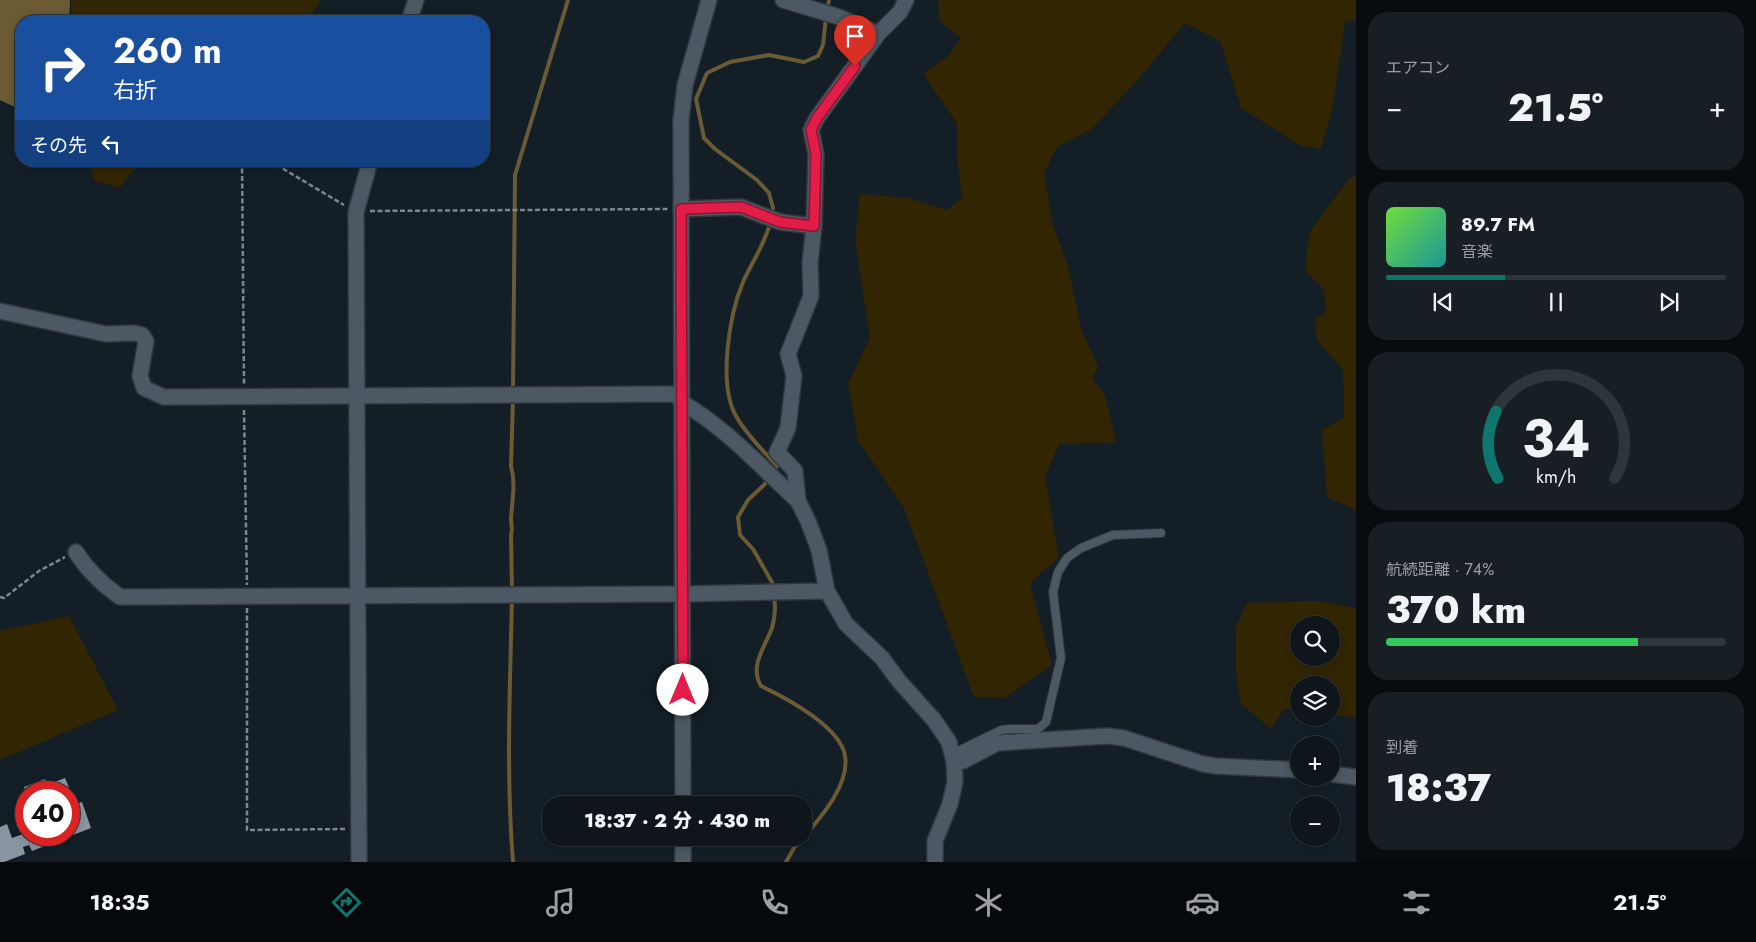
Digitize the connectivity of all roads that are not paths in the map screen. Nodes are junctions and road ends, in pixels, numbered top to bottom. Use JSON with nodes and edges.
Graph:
{"nodes":[{"id":1,"x":416,"y":0,"type":"edge"},
{"id":2,"x":709,"y":0,"type":"edge"},
{"id":3,"x":783,"y":0,"type":"edge"},
{"id":4,"x":906,"y":0,"type":"edge"},
{"id":5,"x":412,"y":15,"type":"edge"},
{"id":6,"x":878,"y":34,"type":"junction"},
{"id":7,"x":368,"y":167,"type":"edge"},
{"id":8,"x":681,"y":209,"type":"junction"},
{"id":9,"x":814,"y":226,"type":"junction"},
{"id":10,"x":0,"y":311,"type":"edge"},
{"id":11,"x":357,"y":394,"type":"junction"},
{"id":12,"x":681,"y":398,"type":"junction"},
{"id":13,"x":798,"y":501,"type":"junction"},
{"id":14,"x":1161,"y":533,"type":"dead end"},
{"id":15,"x":76,"y":552,"type":"road end"},
{"id":16,"x":826,"y":591,"type":"junction"},
{"id":17,"x":683,"y":594,"type":"junction"},
{"id":18,"x":358,"y":595,"type":"junction"},
{"id":19,"x":953,"y":758,"type":"junction"},
{"id":20,"x":1290,"y":770,"type":"edge"},
{"id":21,"x":1340,"y":775,"type":"edge"},
{"id":22,"x":1356,"y":777,"type":"edge"},
{"id":23,"x":683,"y":796,"type":"edge"},
{"id":24,"x":683,"y":846,"type":"edge"},
{"id":25,"x":359,"y":862,"type":"edge"},
{"id":26,"x":683,"y":862,"type":"edge"},
{"id":27,"x":935,"y":862,"type":"edge"}],
"edges":[{"from":1,"to":5,"type":"street"},
{"from":2,"to":8,"type":"street"},
{"from":3,"to":6,"type":"street"},
{"from":4,"to":6,"type":"street"},
{"from":6,"to":9,"type":"street"},
{"from":7,"to":11,"type":"street"},
{"from":8,"to":9,"type":"street"},
{"from":8,"to":12,"type":"street"},
{"from":9,"to":13,"type":"street"},
{"from":10,"to":11,"type":"street"},
{"from":11,"to":12,"type":"street"},
{"from":11,"to":18,"type":"street"},
{"from":12,"to":13,"type":"street"},
{"from":12,"to":17,"type":"street"},
{"from":13,"to":16,"type":"street"},
{"from":14,"to":19,"type":"lane"},
{"from":15,"to":18,"type":"street"},
{"from":16,"to":17,"type":"street"},
{"from":16,"to":19,"type":"street"},
{"from":17,"to":18,"type":"street"},
{"from":17,"to":23,"type":"street"},
{"from":18,"to":25,"type":"street"},
{"from":19,"to":20,"type":"street"},
{"from":19,"to":27,"type":"street"},
{"from":21,"to":22,"type":"street"},
{"from":24,"to":26,"type":"street"}]}
